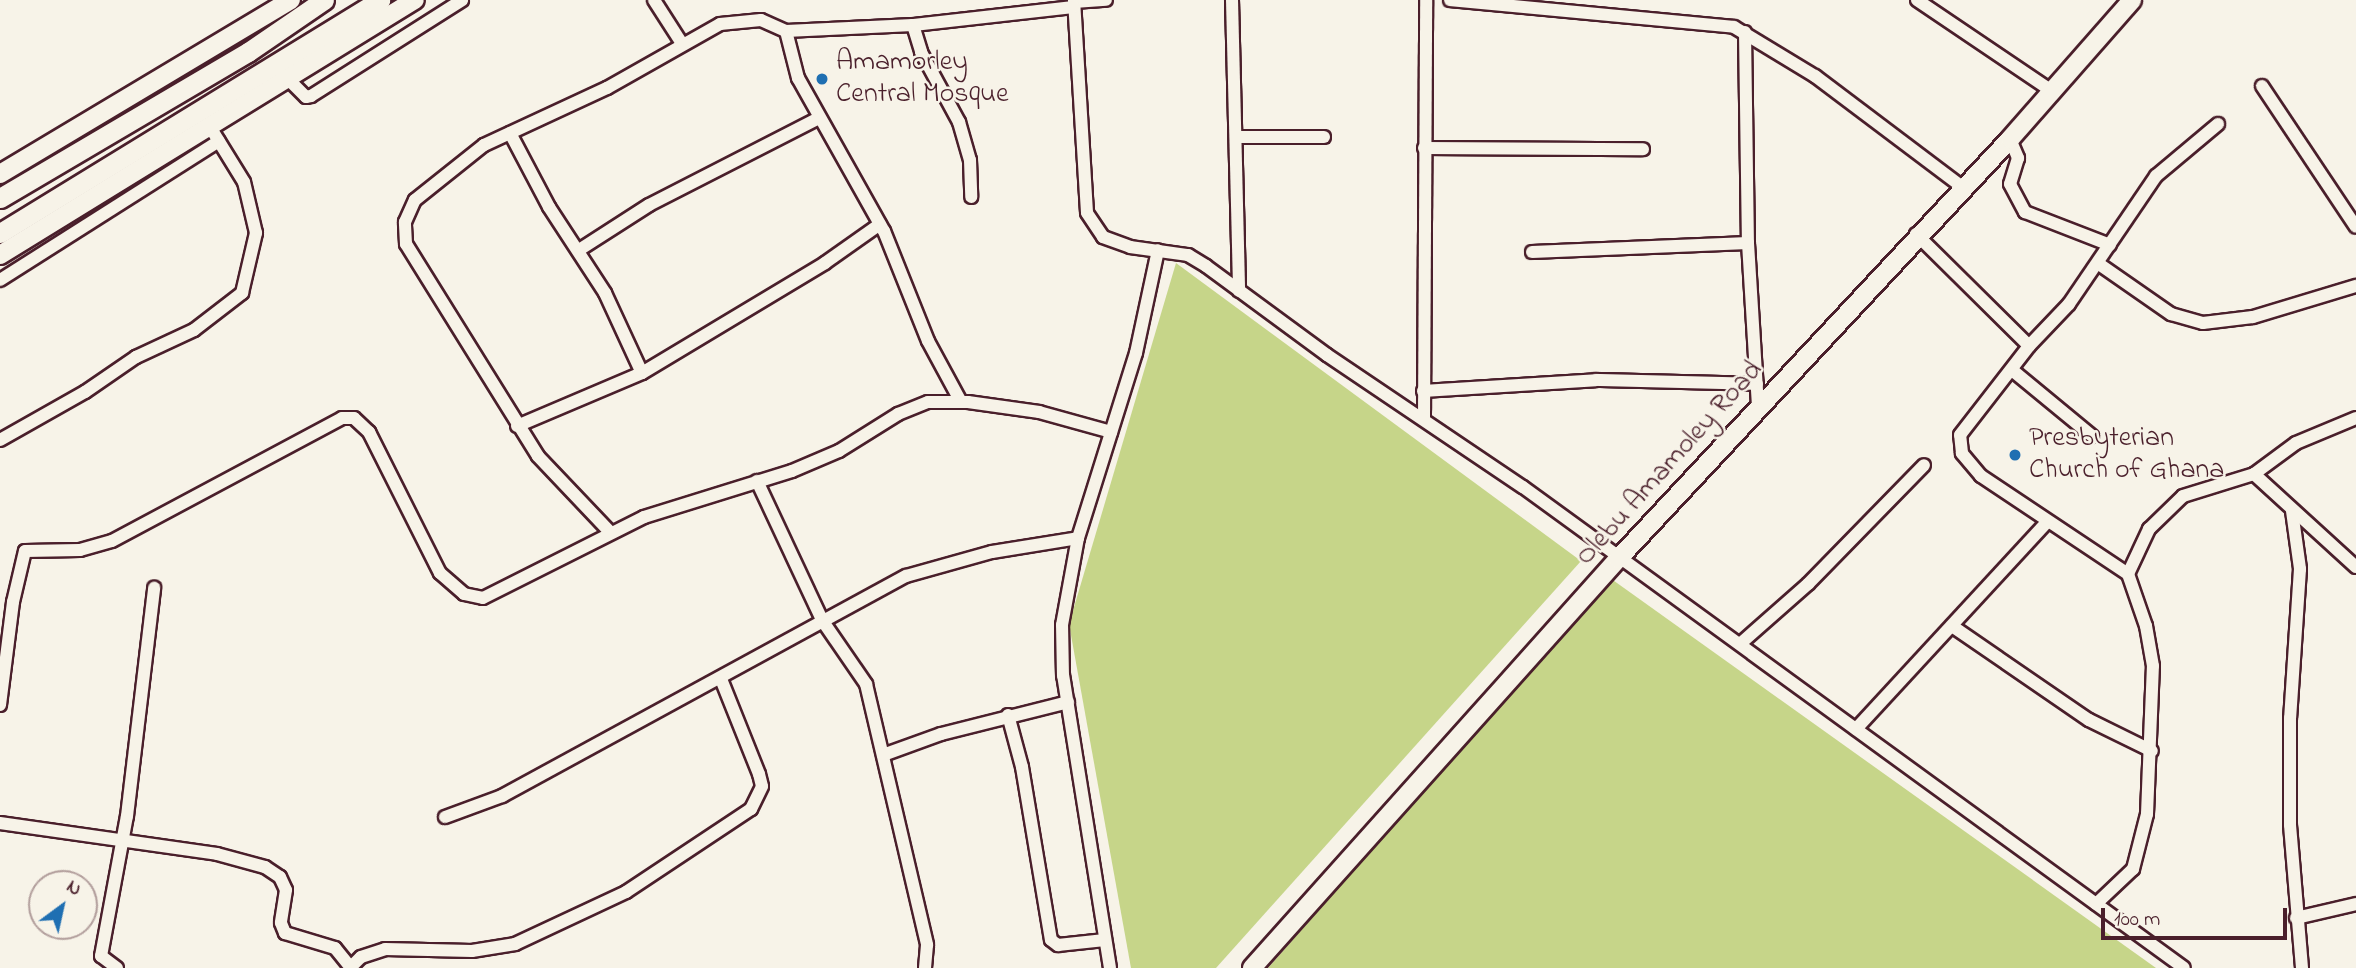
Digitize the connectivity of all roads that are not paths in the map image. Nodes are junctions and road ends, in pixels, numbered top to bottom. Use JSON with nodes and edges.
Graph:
{"nodes":[{"id":1,"x":290,"y":0,"type":"edge"},
{"id":2,"x":324,"y":0,"type":"edge"},
{"id":3,"x":380,"y":0,"type":"edge"},
{"id":4,"x":415,"y":0,"type":"edge"},
{"id":5,"x":462,"y":0,"type":"edge"},
{"id":6,"x":654,"y":0,"type":"edge"},
{"id":7,"x":1106,"y":0,"type":"edge"},
{"id":8,"x":1232,"y":0,"type":"edge"},
{"id":9,"x":1426,"y":0,"type":"edge"},
{"id":10,"x":1450,"y":0,"type":"edge"},
{"id":11,"x":1917,"y":0,"type":"edge"},
{"id":12,"x":2132,"y":0,"type":"edge"},
{"id":13,"x":1074,"y":3,"type":"edge"},
{"id":14,"x":913,"y":25,"type":"junction"},
{"id":15,"x":786,"y":31,"type":"junction"},
{"id":16,"x":1745,"y":32,"type":"junction"},
{"id":17,"x":681,"y":42,"type":"junction"},
{"id":18,"x":289,"y":80,"type":"junction"},
{"id":19,"x":2262,"y":86,"type":"dead end"},
{"id":20,"x":2049,"y":89,"type":"junction"},
{"id":21,"x":817,"y":119,"type":"junction"},
{"id":22,"x":2218,"y":124,"type":"dead end"},
{"id":23,"x":510,"y":133,"type":"junction"},
{"id":24,"x":215,"y":134,"type":"junction"},
{"id":25,"x":1238,"y":137,"type":"junction"},
{"id":26,"x":1324,"y":137,"type":"dead end"},
{"id":27,"x":2010,"y":138,"type":"junction"},
{"id":28,"x":1424,"y":148,"type":"junction"},
{"id":29,"x":1643,"y":149,"type":"dead end"},
{"id":30,"x":76,"y":154,"type":"junction"},
{"id":31,"x":168,"y":164,"type":"junction"},
{"id":32,"x":0,"y":174,"type":"edge"},
{"id":33,"x":89,"y":180,"type":"junction"},
{"id":34,"x":1961,"y":186,"type":"junction"},
{"id":35,"x":971,"y":197,"type":"dead end"},
{"id":36,"x":0,"y":198,"type":"edge"},
{"id":37,"x":880,"y":224,"type":"junction"},
{"id":38,"x":2356,"y":227,"type":"edge"},
{"id":39,"x":0,"y":233,"type":"edge"},
{"id":40,"x":38,"y":233,"type":"junction"},
{"id":41,"x":1916,"y":234,"type":"junction"},
{"id":42,"x":1748,"y":243,"type":"junction"},
{"id":43,"x":2110,"y":244,"type":"junction"},
{"id":44,"x":579,"y":250,"type":"junction"},
{"id":45,"x":1158,"y":250,"type":"junction"},
{"id":46,"x":46,"y":252,"type":"junction"},
{"id":47,"x":1532,"y":252,"type":"dead end"},
{"id":48,"x":0,"y":255,"type":"edge"},
{"id":49,"x":2099,"y":264,"type":"junction"},
{"id":50,"x":0,"y":280,"type":"edge"},
{"id":51,"x":2356,"y":286,"type":"edge"},
{"id":52,"x":1239,"y":291,"type":"junction"},
{"id":53,"x":2029,"y":346,"type":"junction"},
{"id":54,"x":2012,"y":370,"type":"junction"},
{"id":55,"x":642,"y":373,"type":"junction"},
{"id":56,"x":1757,"y":384,"type":"junction"},
{"id":57,"x":1423,"y":391,"type":"junction"},
{"id":58,"x":961,"y":402,"type":"junction"},
{"id":59,"x":1758,"y":406,"type":"junction"},
{"id":60,"x":2356,"y":418,"type":"edge"},
{"id":61,"x":1424,"y":419,"type":"junction"},
{"id":62,"x":517,"y":426,"type":"junction"},
{"id":63,"x":1111,"y":432,"type":"junction"},
{"id":64,"x":2092,"y":436,"type":"dead end"},
{"id":65,"x":0,"y":440,"type":"edge"},
{"id":66,"x":1924,"y":465,"type":"dead end"},
{"id":67,"x":2254,"y":474,"type":"junction"},
{"id":68,"x":757,"y":481,"type":"junction"},
{"id":69,"x":2292,"y":511,"type":"junction"},
{"id":70,"x":2046,"y":523,"type":"junction"},
{"id":71,"x":610,"y":532,"type":"junction"},
{"id":72,"x":1078,"y":538,"type":"junction"},
{"id":73,"x":1618,"y":559,"type":"junction"},
{"id":74,"x":2356,"y":567,"type":"edge"},
{"id":75,"x":2128,"y":575,"type":"junction"},
{"id":76,"x":154,"y":589,"type":"dead end"},
{"id":77,"x":822,"y":620,"type":"junction"},
{"id":78,"x":1952,"y":626,"type":"junction"},
{"id":79,"x":1740,"y":645,"type":"junction"},
{"id":80,"x":721,"y":679,"type":"junction"},
{"id":81,"x":1068,"y":702,"type":"junction"},
{"id":82,"x":0,"y":705,"type":"edge"},
{"id":83,"x":1008,"y":715,"type":"junction"},
{"id":84,"x":1856,"y":729,"type":"junction"},
{"id":85,"x":2152,"y":751,"type":"junction"},
{"id":86,"x":883,"y":755,"type":"junction"},
{"id":87,"x":445,"y":817,"type":"dead end"},
{"id":88,"x":0,"y":824,"type":"edge"},
{"id":89,"x":121,"y":843,"type":"junction"},
{"id":90,"x":2096,"y":904,"type":"junction"},
{"id":91,"x":2356,"y":904,"type":"edge"},
{"id":92,"x":2296,"y":918,"type":"junction"},
{"id":93,"x":1105,"y":940,"type":"junction"},
{"id":94,"x":117,"y":968,"type":"edge"},
{"id":95,"x":351,"y":968,"type":"edge"},
{"id":96,"x":925,"y":968,"type":"edge"},
{"id":97,"x":1110,"y":968,"type":"edge"},
{"id":98,"x":1252,"y":968,"type":"edge"},
{"id":99,"x":2184,"y":968,"type":"edge"},
{"id":100,"x":2302,"y":968,"type":"edge"}],
"edges":[{"from":1,"to":32,"type":"street"},
{"from":2,"to":30,"type":"main road"},
{"from":3,"to":33,"type":"main road"},
{"from":4,"to":18,"type":"street"},
{"from":5,"to":18,"type":"street"},
{"from":6,"to":17,"type":"street"},
{"from":7,"to":13,"type":"street"},
{"from":8,"to":25,"type":"street"},
{"from":9,"to":28,"type":"street"},
{"from":10,"to":16,"type":"street"},
{"from":11,"to":20,"type":"street"},
{"from":12,"to":20,"type":"street","name":"Olebu Amamoley Road"},
{"from":13,"to":14,"type":"street"},
{"from":13,"to":45,"type":"street"},
{"from":14,"to":15,"type":"street"},
{"from":14,"to":35,"type":"street"},
{"from":15,"to":17,"type":"street"},
{"from":15,"to":21,"type":"street"},
{"from":16,"to":34,"type":"street"},
{"from":16,"to":42,"type":"street"},
{"from":17,"to":23,"type":"street"},
{"from":18,"to":24,"type":"street"},
{"from":19,"to":38,"type":"street"},
{"from":20,"to":27,"type":"street","name":"Olebu Amamoley Road"},
{"from":21,"to":37,"type":"street"},
{"from":21,"to":44,"type":"street"},
{"from":22,"to":43,"type":"street"},
{"from":23,"to":44,"type":"street"},
{"from":23,"to":62,"type":"street"},
{"from":24,"to":31,"type":"street"},
{"from":24,"to":65,"type":"street"},
{"from":25,"to":26,"type":"street"},
{"from":25,"to":52,"type":"street"},
{"from":27,"to":34,"type":"street","name":"Olebu Amamoley Road"},
{"from":27,"to":43,"type":"street"},
{"from":28,"to":29,"type":"street"},
{"from":28,"to":57,"type":"street"},
{"from":30,"to":33,"type":"main road"},
{"from":30,"to":36,"type":"main road"},
{"from":31,"to":40,"type":"street"},
{"from":31,"to":46,"type":"street"},
{"from":33,"to":39,"type":"main road"},
{"from":34,"to":41,"type":"street","name":"Olebu Amamoley Road"},
{"from":37,"to":55,"type":"street"},
{"from":37,"to":58,"type":"street"},
{"from":40,"to":46,"type":"street"},
{"from":40,"to":48,"type":"street"},
{"from":41,"to":53,"type":"street"},
{"from":41,"to":59,"type":"street","name":"Olebu Amamoley Road"},
{"from":42,"to":47,"type":"street"},
{"from":42,"to":56,"type":"street"},
{"from":43,"to":49,"type":"street"},
{"from":44,"to":55,"type":"street"},
{"from":45,"to":52,"type":"street"},
{"from":45,"to":63,"type":"street"},
{"from":46,"to":50,"type":"street"},
{"from":49,"to":51,"type":"street"},
{"from":49,"to":53,"type":"street"},
{"from":52,"to":61,"type":"street"},
{"from":53,"to":54,"type":"street"},
{"from":54,"to":64,"type":"street"},
{"from":54,"to":70,"type":"street"},
{"from":55,"to":62,"type":"street"},
{"from":56,"to":57,"type":"street"},
{"from":56,"to":59,"type":"street"},
{"from":57,"to":61,"type":"street"},
{"from":58,"to":63,"type":"street"},
{"from":58,"to":68,"type":"street"},
{"from":59,"to":73,"type":"street","name":"Olebu Amamoley Road"},
{"from":60,"to":67,"type":"street"},
{"from":61,"to":73,"type":"street"},
{"from":62,"to":71,"type":"street"},
{"from":63,"to":72,"type":"street"},
{"from":66,"to":79,"type":"street"},
{"from":67,"to":69,"type":"street"},
{"from":67,"to":75,"type":"street"},
{"from":68,"to":71,"type":"street"},
{"from":68,"to":77,"type":"street"},
{"from":69,"to":74,"type":"street"},
{"from":69,"to":92,"type":"street"},
{"from":70,"to":75,"type":"street"},
{"from":70,"to":78,"type":"street"},
{"from":71,"to":82,"type":"street"},
{"from":72,"to":77,"type":"street"},
{"from":72,"to":81,"type":"street"},
{"from":73,"to":79,"type":"street"},
{"from":73,"to":98,"type":"street","name":"Olebu Amamoley Road"},
{"from":75,"to":85,"type":"street"},
{"from":76,"to":89,"type":"street"},
{"from":77,"to":80,"type":"street"},
{"from":77,"to":86,"type":"street"},
{"from":78,"to":84,"type":"street"},
{"from":78,"to":85,"type":"street"},
{"from":79,"to":84,"type":"street"},
{"from":80,"to":87,"type":"street"},
{"from":80,"to":95,"type":"street"},
{"from":81,"to":83,"type":"street"},
{"from":81,"to":93,"type":"street"},
{"from":83,"to":86,"type":"street"},
{"from":83,"to":93,"type":"street"},
{"from":84,"to":90,"type":"street"},
{"from":85,"to":90,"type":"street"},
{"from":86,"to":96,"type":"street"},
{"from":88,"to":89,"type":"street"},
{"from":89,"to":94,"type":"street"},
{"from":89,"to":95,"type":"street"},
{"from":90,"to":99,"type":"street"},
{"from":91,"to":92,"type":"street"},
{"from":92,"to":100,"type":"street"},
{"from":93,"to":97,"type":"street"}]}
